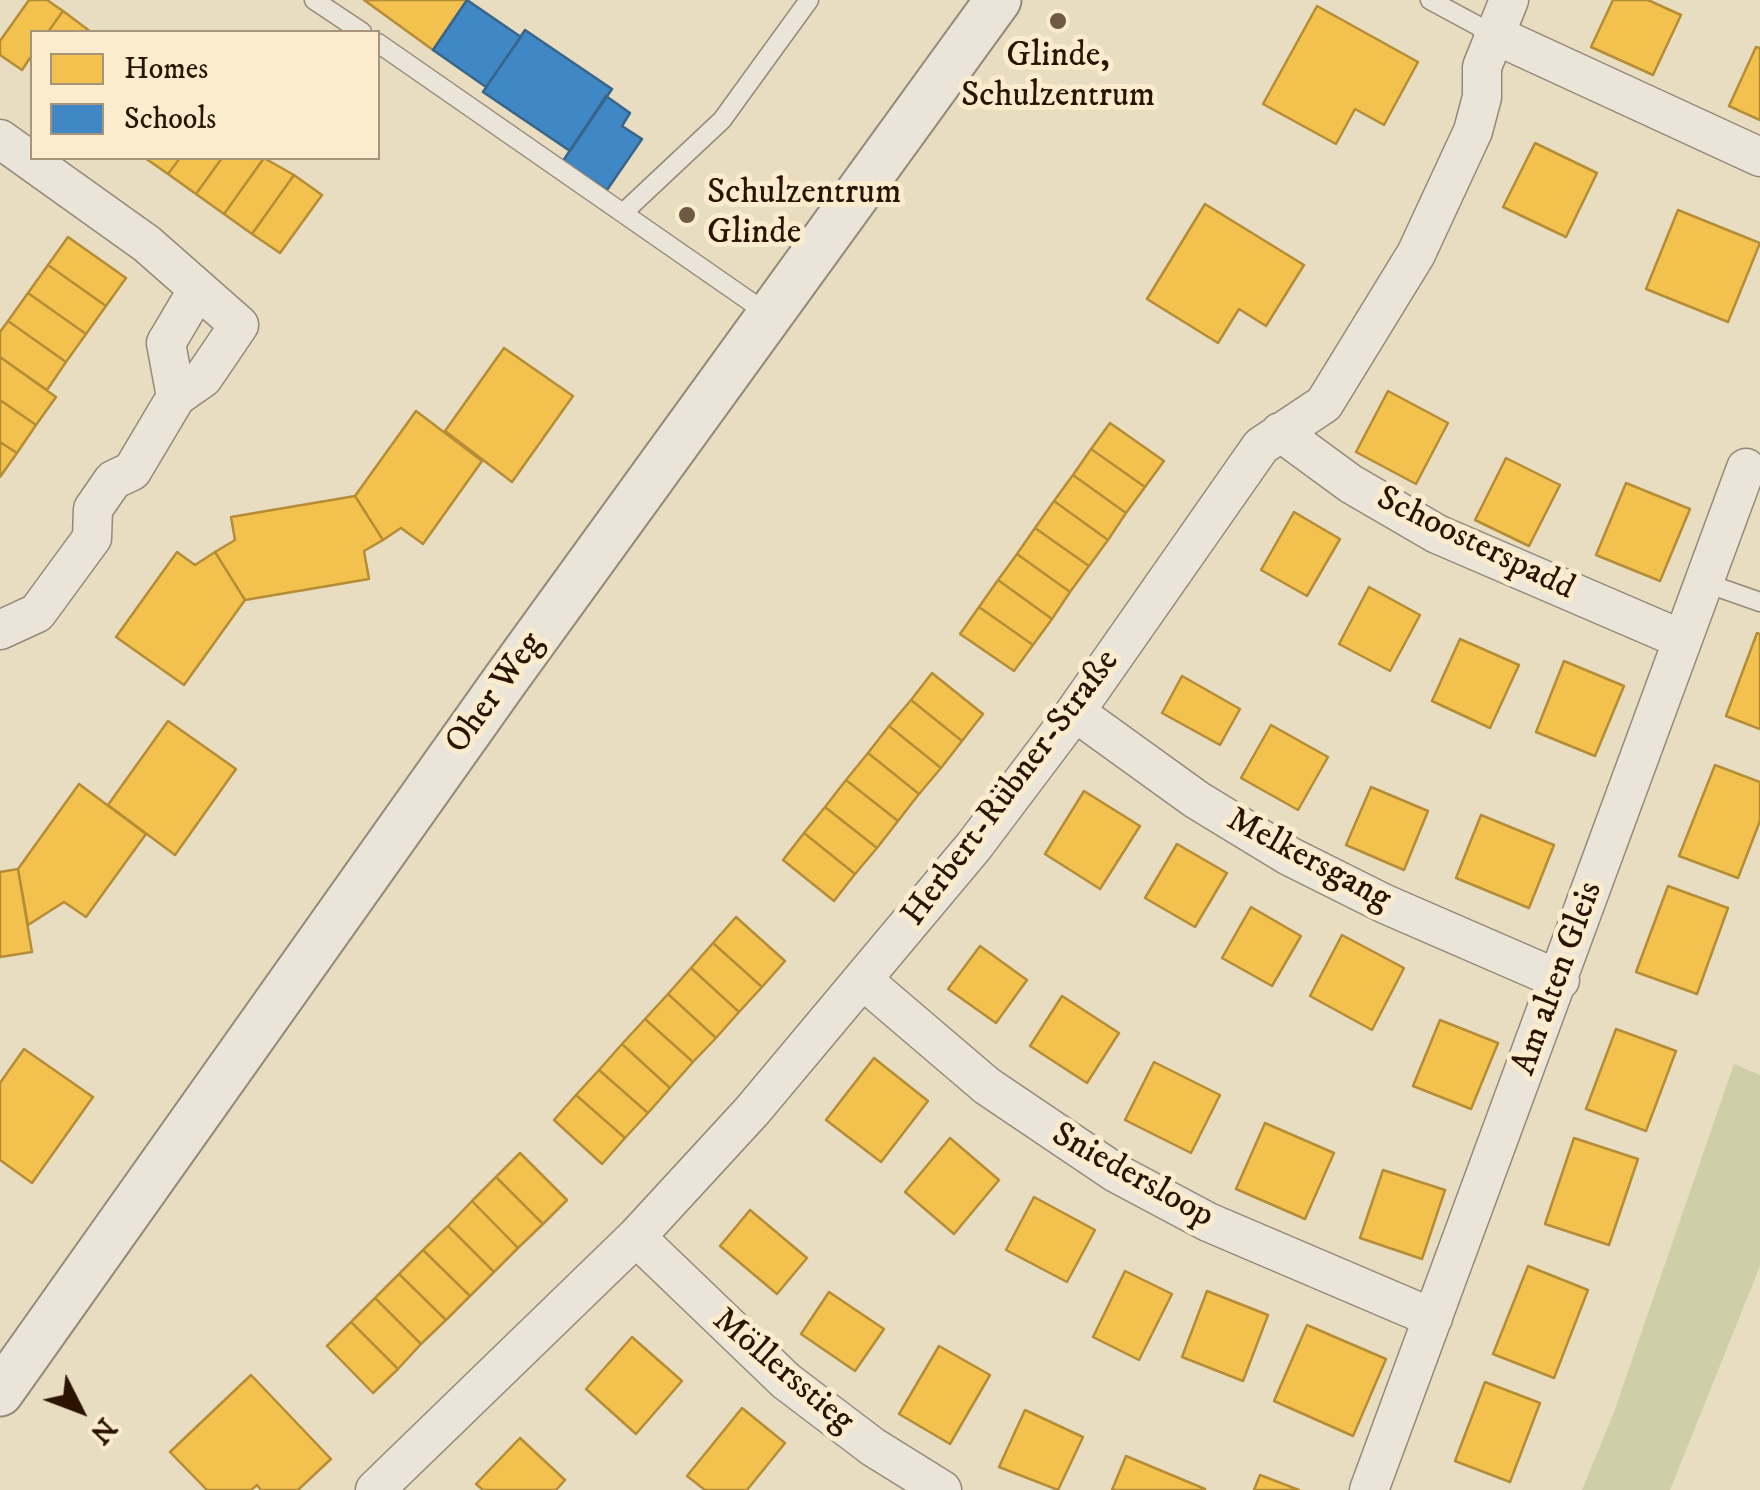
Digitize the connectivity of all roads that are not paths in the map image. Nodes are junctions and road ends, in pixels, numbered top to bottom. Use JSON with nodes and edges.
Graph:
{"nodes":[{"id":1,"x":314,"y":0,"type":"edge"},
{"id":2,"x":809,"y":0,"type":"edge"},
{"id":3,"x":998,"y":0,"type":"edge"},
{"id":4,"x":1430,"y":0,"type":"edge"},
{"id":5,"x":1509,"y":0,"type":"edge"},
{"id":6,"x":359,"y":30,"type":"edge"},
{"id":7,"x":1493,"y":34,"type":"junction"},
{"id":8,"x":380,"y":44,"type":"edge"},
{"id":9,"x":0,"y":140,"type":"edge"},
{"id":10,"x":1760,"y":158,"type":"edge"},
{"id":11,"x":624,"y":212,"type":"junction"},
{"id":12,"x":198,"y":290,"type":"junction"},
{"id":13,"x":772,"y":316,"type":"junction"},
{"id":14,"x":176,"y":397,"type":"junction"},
{"id":15,"x":1280,"y":432,"type":"junction"},
{"id":16,"x":1746,"y":468,"type":"dead end"},
{"id":17,"x":1702,"y":582,"type":"junction"},
{"id":18,"x":1760,"y":602,"type":"edge"},
{"id":19,"x":0,"y":630,"type":"edge"},
{"id":20,"x":1680,"y":639,"type":"junction"},
{"id":21,"x":1075,"y":712,"type":"junction"},
{"id":22,"x":1560,"y":980,"type":"junction"},
{"id":23,"x":864,"y":982,"type":"junction"},
{"id":24,"x":636,"y":1237,"type":"junction"},
{"id":25,"x":1433,"y":1318,"type":"junction"},
{"id":26,"x":0,"y":1393,"type":"edge"},
{"id":27,"x":392,"y":1485,"type":"edge"},
{"id":28,"x":942,"y":1490,"type":"edge"},
{"id":29,"x":1369,"y":1490,"type":"edge"}],
"edges":[{"from":1,"to":6,"type":"lane"},
{"from":2,"to":11,"type":"lane"},
{"from":3,"to":13,"type":"street","name":"Oher Weg"},
{"from":4,"to":7,"type":"lane"},
{"from":5,"to":7,"type":"street","name":"Herbert-Rübner-Straße"},
{"from":7,"to":10,"type":"street"},
{"from":7,"to":15,"type":"street","name":"Herbert-Rübner-Straße"},
{"from":8,"to":11,"type":"lane"},
{"from":9,"to":12,"type":"street"},
{"from":11,"to":13,"type":"lane"},
{"from":12,"to":14,"type":"street"},
{"from":12,"to":14,"type":"street"},
{"from":13,"to":26,"type":"street","name":"Oher Weg"},
{"from":14,"to":19,"type":"street"},
{"from":15,"to":20,"type":"street","name":"Schoosterspadd"},
{"from":15,"to":21,"type":"street","name":"Herbert-Rübner-Straße"},
{"from":16,"to":17,"type":"street","name":"Am alten Gleis"},
{"from":17,"to":18,"type":"lane"},
{"from":17,"to":20,"type":"street","name":"Am alten Gleis"},
{"from":20,"to":22,"type":"street","name":"Am alten Gleis"},
{"from":21,"to":22,"type":"street","name":"Melkersgang"},
{"from":21,"to":23,"type":"street","name":"Herbert-Rübner-Straße"},
{"from":22,"to":25,"type":"street","name":"Am alten Gleis"},
{"from":23,"to":24,"type":"street","name":"Herbert-Rübner-Straße"},
{"from":23,"to":25,"type":"street","name":"Sniedersloop"},
{"from":24,"to":27,"type":"street","name":"Herbert-Rübner-Straße"},
{"from":24,"to":28,"type":"street","name":"Möllersstieg"},
{"from":25,"to":29,"type":"street","name":"Am alten Gleis"}]}
